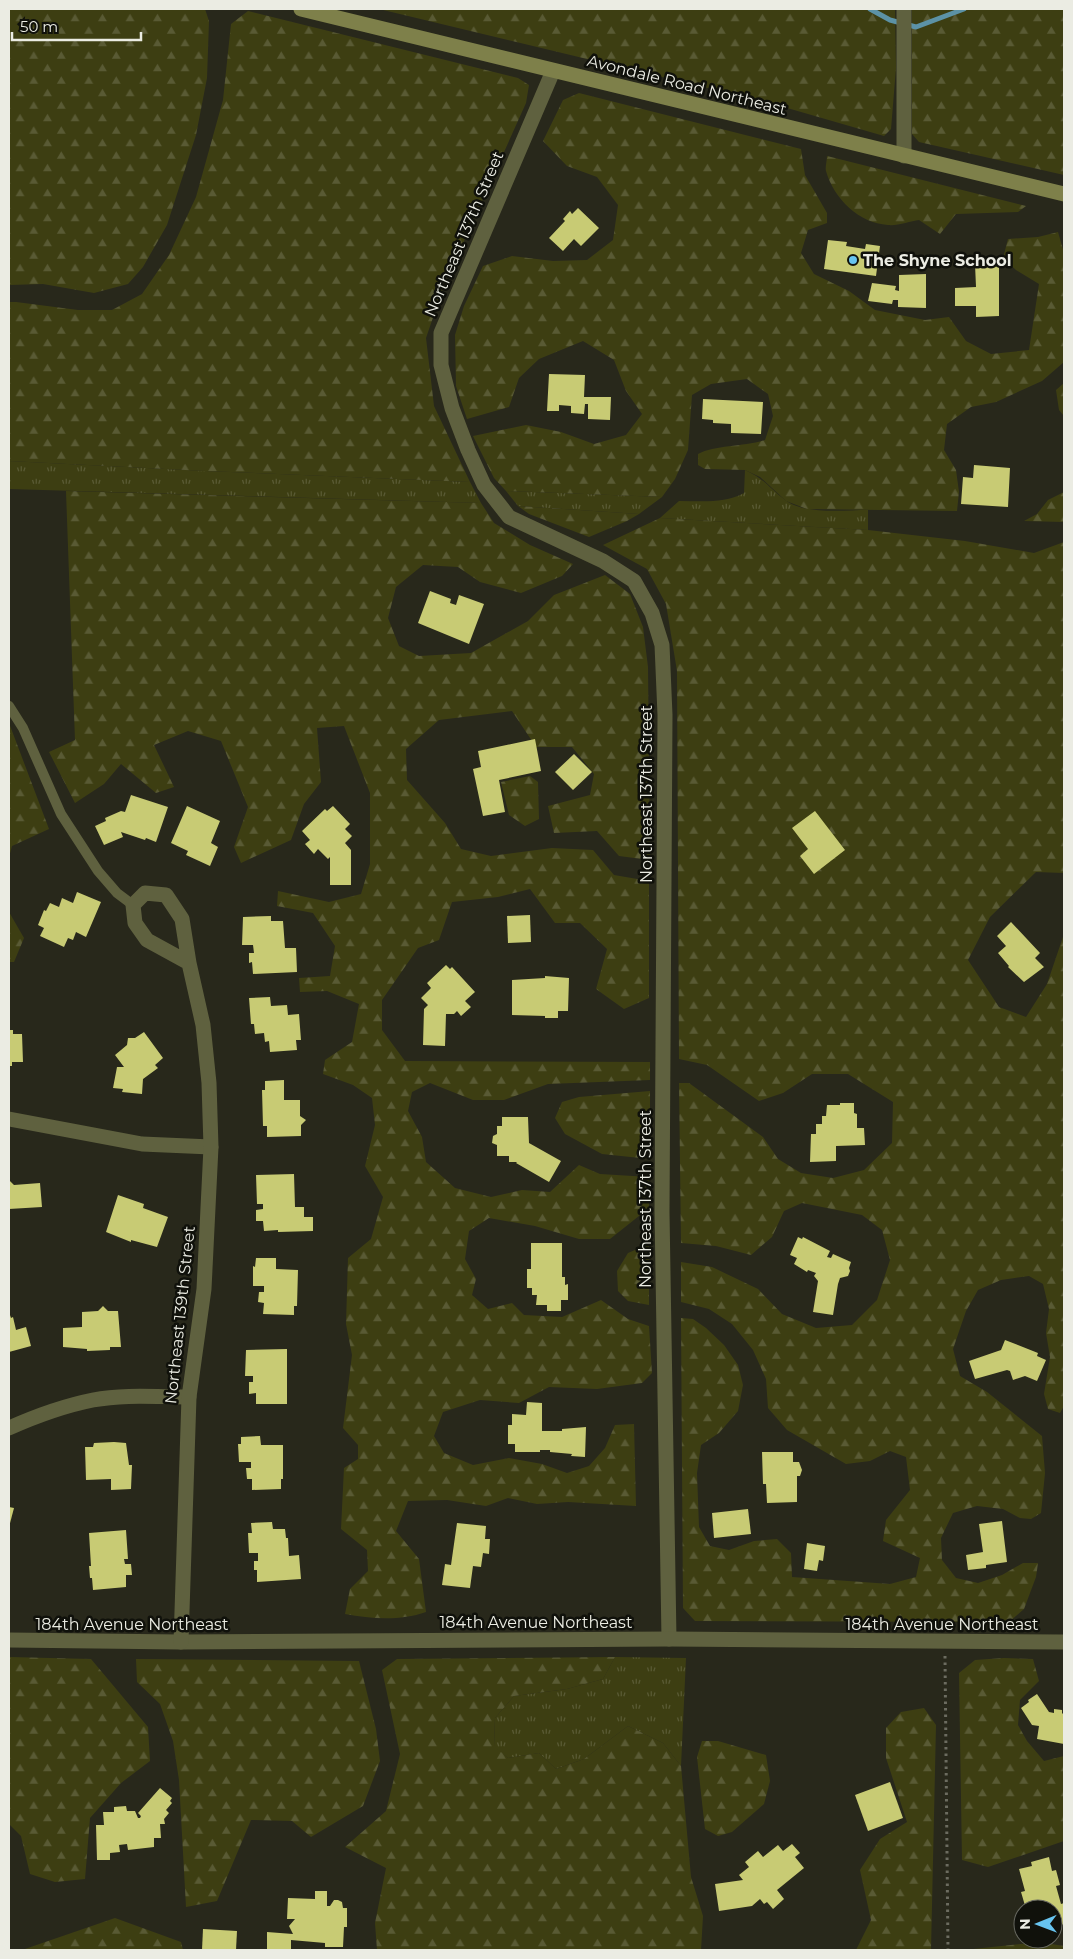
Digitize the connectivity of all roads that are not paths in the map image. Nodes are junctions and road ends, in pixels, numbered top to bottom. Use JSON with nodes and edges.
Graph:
{"nodes":[{"id":1,"x":302,"y":9,"type":"edge"},
{"id":2,"x":904,"y":13,"type":"edge"},
{"id":3,"x":553,"y":70,"type":"junction"},
{"id":4,"x":904,"y":156,"type":"junction"},
{"id":5,"x":1064,"y":194,"type":"edge"},
{"id":6,"x":9,"y":706,"type":"edge"},
{"id":7,"x":133,"y":905,"type":"junction"},
{"id":8,"x":189,"y":963,"type":"junction"},
{"id":9,"x":9,"y":1119,"type":"edge"},
{"id":10,"x":211,"y":1147,"type":"junction"},
{"id":11,"x":189,"y":1397,"type":"junction"},
{"id":12,"x":9,"y":1428,"type":"edge"},
{"id":13,"x":669,"y":1639,"type":"junction"},
{"id":14,"x":9,"y":1640,"type":"edge"},
{"id":15,"x":181,"y":1642,"type":"junction"},
{"id":16,"x":1064,"y":1642,"type":"edge"}],
"edges":[{"from":1,"to":3,"type":"main road","name":"Avondale Road Northeast"},
{"from":2,"to":4,"type":"street"},
{"from":3,"to":4,"type":"main road","name":"Avondale Road Northeast"},
{"from":3,"to":13,"type":"street","name":"Northeast 137th Street"},
{"from":4,"to":5,"type":"main road","name":"Avondale Road Northeast"},
{"from":6,"to":7,"type":"lane"},
{"from":7,"to":8,"type":"street"},
{"from":7,"to":8,"type":"street","name":"Northeast 139th Street"},
{"from":8,"to":10,"type":"street","name":"Northeast 139th Street"},
{"from":9,"to":10,"type":"street"},
{"from":10,"to":11,"type":"street","name":"Northeast 139th Street"},
{"from":11,"to":12,"type":"street"},
{"from":11,"to":15,"type":"street","name":"Northeast 139th Street"},
{"from":13,"to":15,"type":"street","name":"184th Avenue Northeast"},
{"from":13,"to":16,"type":"street","name":"184th Avenue Northeast"},
{"from":14,"to":15,"type":"street","name":"184th Avenue Northeast"}]}
